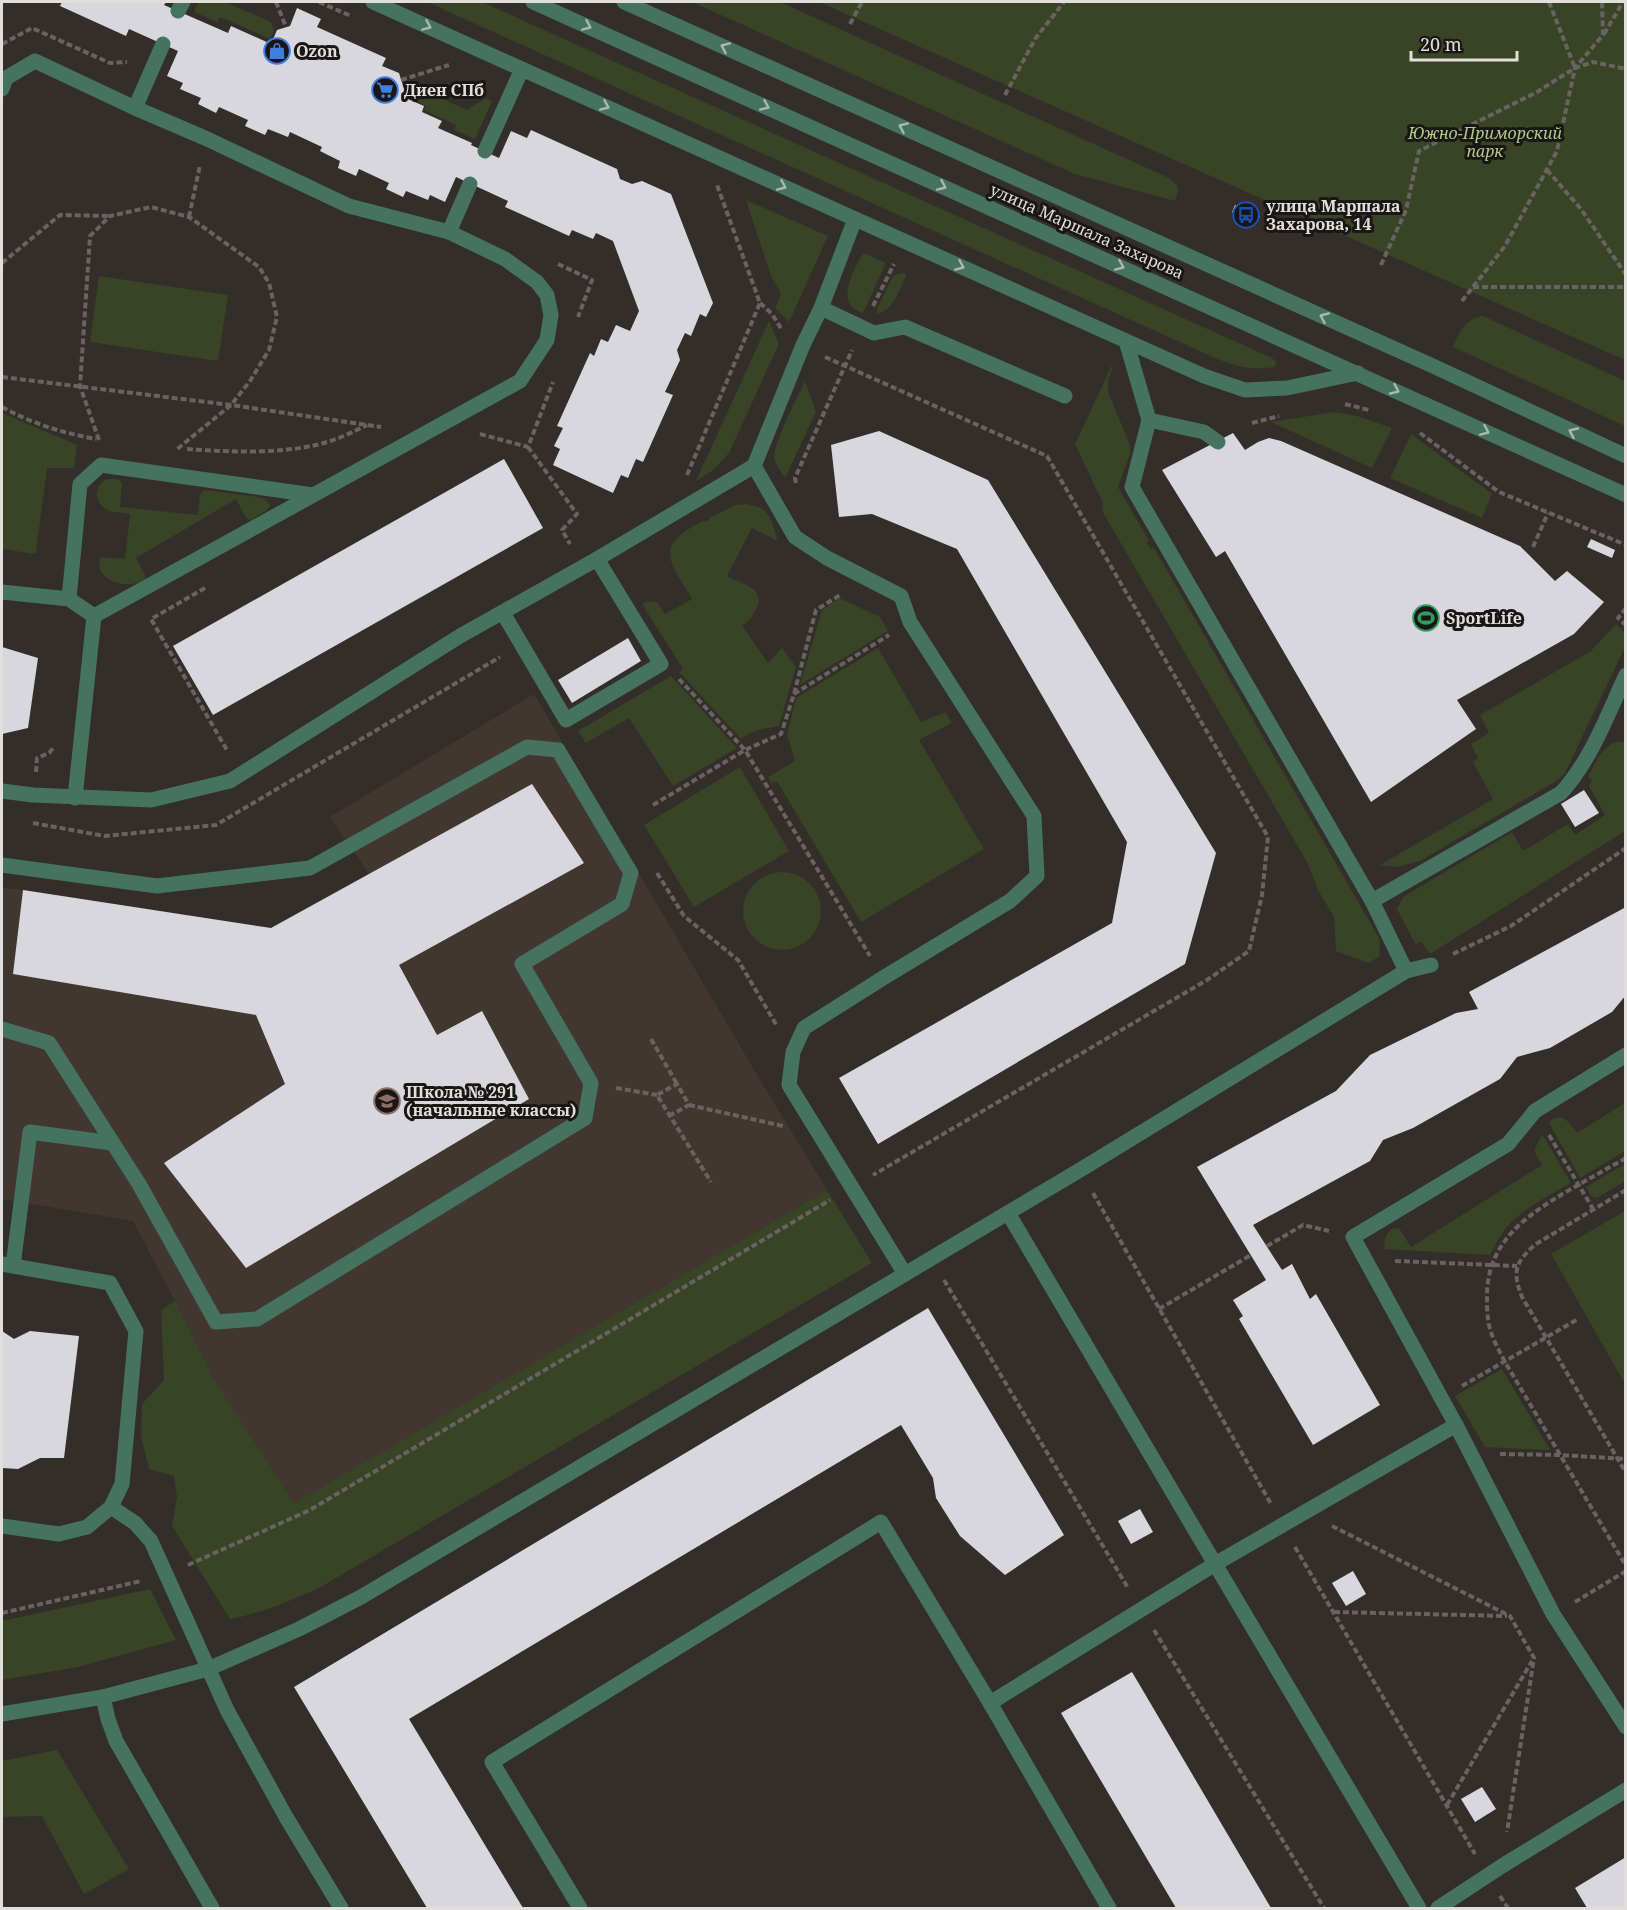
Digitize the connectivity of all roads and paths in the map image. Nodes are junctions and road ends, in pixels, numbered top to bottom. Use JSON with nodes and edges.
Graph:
{"nodes":[{"id":1,"x":276,"y":2,"type":"edge"},
{"id":2,"x":374,"y":2,"type":"edge"},
{"id":3,"x":533,"y":2,"type":"edge"},
{"id":4,"x":624,"y":2,"type":"edge"},
{"id":5,"x":861,"y":2,"type":"edge"},
{"id":6,"x":1064,"y":2,"type":"edge"},
{"id":7,"x":1549,"y":2,"type":"edge"},
{"id":8,"x":1602,"y":2,"type":"edge"},
{"id":9,"x":1623,"y":2,"type":"edge"},
{"id":10,"x":850,"y":24,"type":"dead end"},
{"id":11,"x":286,"y":27,"type":"dead end"},
{"id":12,"x":1603,"y":35,"type":"junction"},
{"id":13,"x":2,"y":44,"type":"edge"},
{"id":14,"x":163,"y":44,"type":"dead end"},
{"id":15,"x":130,"y":60,"type":"dead end"},
{"id":16,"x":455,"y":63,"type":"dead end"},
{"id":17,"x":1575,"y":68,"type":"junction"},
{"id":18,"x":522,"y":69,"type":"junction"},
{"id":19,"x":1626,"y":69,"type":"edge"},
{"id":20,"x":401,"y":80,"type":"dead end"},
{"id":21,"x":2,"y":89,"type":"edge"},
{"id":22,"x":1005,"y":95,"type":"dead end"},
{"id":23,"x":135,"y":108,"type":"junction"},
{"id":24,"x":205,"y":138,"type":"junction"},
{"id":25,"x":485,"y":152,"type":"dead end"},
{"id":26,"x":1547,"y":170,"type":"junction"},
{"id":27,"x":715,"y":181,"type":"dead end"},
{"id":28,"x":470,"y":184,"type":"dead end"},
{"id":29,"x":110,"y":216,"type":"junction"},
{"id":30,"x":189,"y":217,"type":"junction"},
{"id":31,"x":855,"y":219,"type":"junction"},
{"id":32,"x":449,"y":232,"type":"junction"},
{"id":33,"x":895,"y":261,"type":"dead end"},
{"id":34,"x":2,"y":263,"type":"edge"},
{"id":35,"x":1381,"y":265,"type":"dead end"},
{"id":36,"x":1626,"y":275,"type":"edge"},
{"id":37,"x":1472,"y":287,"type":"junction"},
{"id":38,"x":1626,"y":287,"type":"edge"},
{"id":39,"x":1462,"y":301,"type":"dead end"},
{"id":40,"x":760,"y":303,"type":"junction"},
{"id":41,"x":821,"y":308,"type":"junction"},
{"id":42,"x":862,"y":327,"type":"junction"},
{"id":43,"x":784,"y":333,"type":"dead end"},
{"id":44,"x":1126,"y":341,"type":"junction"},
{"id":45,"x":817,"y":354,"type":"dead end"},
{"id":46,"x":845,"y":365,"type":"junction"},
{"id":47,"x":1358,"y":374,"type":"junction"},
{"id":48,"x":2,"y":376,"type":"edge"},
{"id":49,"x":80,"y":386,"type":"junction"},
{"id":50,"x":1065,"y":396,"type":"dead end"},
{"id":51,"x":1336,"y":403,"type":"dead end"},
{"id":52,"x":231,"y":405,"type":"junction"},
{"id":53,"x":2,"y":407,"type":"edge"},
{"id":54,"x":1375,"y":412,"type":"dead end"},
{"id":55,"x":1284,"y":415,"type":"dead end"},
{"id":56,"x":1149,"y":420,"type":"junction"},
{"id":57,"x":1252,"y":423,"type":"dead end"},
{"id":58,"x":368,"y":425,"type":"junction"},
{"id":59,"x":1414,"y":428,"type":"dead end"},
{"id":60,"x":425,"y":434,"type":"junction"},
{"id":61,"x":99,"y":440,"type":"junction"},
{"id":62,"x":109,"y":441,"type":"dead end"},
{"id":63,"x":1218,"y":442,"type":"dead end"},
{"id":64,"x":169,"y":447,"type":"dead end"},
{"id":65,"x":528,"y":447,"type":"dead end"},
{"id":66,"x":179,"y":448,"type":"junction"},
{"id":67,"x":1626,"y":456,"type":"edge"},
{"id":68,"x":104,"y":465,"type":"junction"},
{"id":69,"x":754,"y":466,"type":"junction"},
{"id":70,"x":158,"y":473,"type":"junction"},
{"id":71,"x":683,"y":484,"type":"dead end"},
{"id":72,"x":798,"y":488,"type":"dead end"},
{"id":73,"x":314,"y":495,"type":"junction"},
{"id":74,"x":1626,"y":495,"type":"edge"},
{"id":75,"x":1548,"y":513,"type":"junction"},
{"id":76,"x":1626,"y":545,"type":"edge"},
{"id":77,"x":1533,"y":547,"type":"dead end"},
{"id":78,"x":573,"y":549,"type":"dead end"},
{"id":79,"x":597,"y":560,"type":"junction"},
{"id":80,"x":2,"y":592,"type":"edge"},
{"id":81,"x":850,"y":598,"type":"dead end"},
{"id":82,"x":69,"y":599,"type":"junction"},
{"id":83,"x":1626,"y":608,"type":"edge"},
{"id":84,"x":503,"y":613,"type":"junction"},
{"id":85,"x":94,"y":616,"type":"junction"},
{"id":86,"x":910,"y":622,"type":"junction"},
{"id":87,"x":1626,"y":625,"type":"edge"},
{"id":88,"x":661,"y":664,"type":"junction"},
{"id":89,"x":1626,"y":675,"type":"edge"},
{"id":90,"x":794,"y":694,"type":"junction"},
{"id":91,"x":57,"y":745,"type":"dead end"},
{"id":92,"x":238,"y":746,"type":"dead end"},
{"id":93,"x":745,"y":750,"type":"junction"},
{"id":94,"x":221,"y":756,"type":"dead end"},
{"id":95,"x":2,"y":791,"type":"edge"},
{"id":96,"x":33,"y":795,"type":"junction"},
{"id":97,"x":75,"y":798,"type":"junction"},
{"id":98,"x":653,"y":805,"type":"dead end"},
{"id":99,"x":1626,"y":848,"type":"edge"},
{"id":100,"x":2,"y":865,"type":"edge"},
{"id":101,"x":654,"y":868,"type":"dead end"},
{"id":102,"x":1372,"y":901,"type":"junction"},
{"id":103,"x":1431,"y":965,"type":"joint"},
{"id":104,"x":1406,"y":971,"type":"junction"},
{"id":105,"x":883,"y":978,"type":"junction"},
{"id":106,"x":2,"y":1029,"type":"edge"},
{"id":107,"x":651,"y":1039,"type":"dead end"},
{"id":108,"x":793,"y":1052,"type":"junction"},
{"id":109,"x":1626,"y":1055,"type":"edge"},
{"id":110,"x":591,"y":1083,"type":"junction"},
{"id":111,"x":677,"y":1084,"type":"junction"},
{"id":112,"x":657,"y":1095,"type":"junction"},
{"id":113,"x":689,"y":1105,"type":"junction"},
{"id":114,"x":1535,"y":1111,"type":"junction"},
{"id":115,"x":669,"y":1116,"type":"junction"},
{"id":116,"x":819,"y":1134,"type":"junction"},
{"id":117,"x":112,"y":1143,"type":"junction"},
{"id":118,"x":1626,"y":1158,"type":"edge"},
{"id":119,"x":711,"y":1182,"type":"dead end"},
{"id":120,"x":1579,"y":1185,"type":"junction"},
{"id":121,"x":851,"y":1187,"type":"junction"},
{"id":122,"x":1626,"y":1190,"type":"edge"},
{"id":123,"x":1593,"y":1209,"type":"junction"},
{"id":124,"x":1008,"y":1213,"type":"junction"},
{"id":125,"x":1353,"y":1237,"type":"junction"},
{"id":126,"x":1267,"y":1246,"type":"dead end"},
{"id":127,"x":1251,"y":1255,"type":"dead end"},
{"id":128,"x":931,"y":1258,"type":"junction"},
{"id":129,"x":1365,"y":1260,"type":"junction"},
{"id":130,"x":7,"y":1265,"type":"edge"},
{"id":131,"x":1491,"y":1265,"type":"junction"},
{"id":132,"x":1517,"y":1266,"type":"junction"},
{"id":133,"x":905,"y":1274,"type":"junction"},
{"id":134,"x":1159,"y":1309,"type":"dead end"},
{"id":135,"x":1578,"y":1319,"type":"dead end"},
{"id":136,"x":1546,"y":1338,"type":"junction"},
{"id":137,"x":1504,"y":1362,"type":"junction"},
{"id":138,"x":1440,"y":1399,"type":"junction"},
{"id":139,"x":1456,"y":1425,"type":"junction"},
{"id":140,"x":1471,"y":1453,"type":"junction"},
{"id":141,"x":1560,"y":1455,"type":"junction"},
{"id":142,"x":1617,"y":1459,"type":"junction"},
{"id":143,"x":1626,"y":1459,"type":"edge"},
{"id":144,"x":1626,"y":1473,"type":"edge"},
{"id":145,"x":111,"y":1507,"type":"junction"},
{"id":146,"x":1304,"y":1512,"type":"junction"},
{"id":147,"x":2,"y":1526,"type":"edge"},
{"id":148,"x":1215,"y":1564,"type":"junction"},
{"id":149,"x":1626,"y":1566,"type":"edge"},
{"id":150,"x":1626,"y":1571,"type":"edge"},
{"id":151,"x":167,"y":1574,"type":"junction"},
{"id":152,"x":1566,"y":1606,"type":"dead end"},
{"id":153,"x":1141,"y":1610,"type":"junction"},
{"id":154,"x":1334,"y":1612,"type":"dead end"},
{"id":155,"x":2,"y":1613,"type":"edge"},
{"id":156,"x":1510,"y":1616,"type":"junction"},
{"id":157,"x":1534,"y":1658,"type":"junction"},
{"id":158,"x":208,"y":1669,"type":"junction"},
{"id":159,"x":103,"y":1697,"type":"junction"},
{"id":160,"x":990,"y":1703,"type":"junction"},
{"id":161,"x":2,"y":1714,"type":"edge"},
{"id":162,"x":1626,"y":1727,"type":"edge"},
{"id":163,"x":1626,"y":1790,"type":"edge"},
{"id":164,"x":1447,"y":1805,"type":"dead end"},
{"id":165,"x":1502,"y":1866,"type":"junction"},
{"id":166,"x":212,"y":1908,"type":"edge"},
{"id":167,"x":341,"y":1908,"type":"edge"},
{"id":168,"x":580,"y":1908,"type":"edge"},
{"id":169,"x":1109,"y":1908,"type":"edge"},
{"id":170,"x":1324,"y":1908,"type":"edge"},
{"id":171,"x":1419,"y":1908,"type":"edge"},
{"id":172,"x":1438,"y":1908,"type":"edge"}],
"edges":[{"from":1,"to":11,"type":"path"},
{"from":2,"to":18,"type":"street","one_way":true},
{"from":3,"to":47,"type":"street","name":"улица Маршала Захарова","one_way":true},
{"from":67,"to":4,"type":"street","name":"улица Маршала Захарова","one_way":true},
{"from":5,"to":10,"type":"path"},
{"from":6,"to":22,"type":"path"},
{"from":7,"to":17,"type":"path"},
{"from":8,"to":12,"type":"path"},
{"from":9,"to":12,"type":"path"},
{"from":12,"to":17,"type":"path"},
{"from":13,"to":15,"type":"path"},
{"from":14,"to":23,"type":"street"},
{"from":16,"to":20,"type":"path"},
{"from":17,"to":19,"type":"path"},
{"from":17,"to":26,"type":"path"},
{"from":17,"to":35,"type":"path"},
{"from":18,"to":25,"type":"street"},
{"from":18,"to":31,"type":"street","one_way":true},
{"from":21,"to":23,"type":"street"},
{"from":23,"to":24,"type":"street"},
{"from":24,"to":30,"type":"path"},
{"from":24,"to":32,"type":"street"},
{"from":26,"to":36,"type":"path"},
{"from":26,"to":37,"type":"path"},
{"from":27,"to":40,"type":"path"},
{"from":28,"to":32,"type":"street"},
{"from":29,"to":30,"type":"path"},
{"from":29,"to":34,"type":"path"},
{"from":29,"to":49,"type":"path"},
{"from":30,"to":52,"type":"path"},
{"from":31,"to":41,"type":"street"},
{"from":31,"to":44,"type":"street","one_way":true},
{"from":32,"to":60,"type":"street"},
{"from":33,"to":42,"type":"path"},
{"from":37,"to":38,"type":"path"},
{"from":37,"to":39,"type":"path"},
{"from":40,"to":43,"type":"path"},
{"from":40,"to":71,"type":"path"},
{"from":41,"to":42,"type":"street"},
{"from":41,"to":69,"type":"street"},
{"from":42,"to":46,"type":"path"},
{"from":42,"to":50,"type":"street"},
{"from":44,"to":47,"type":"street"},
{"from":44,"to":56,"type":"street"},
{"from":45,"to":46,"type":"path"},
{"from":46,"to":72,"type":"path"},
{"from":46,"to":121,"type":"path"},
{"from":47,"to":74,"type":"street","name":"улица Маршала Захарова","one_way":true},
{"from":48,"to":49,"type":"path"},
{"from":49,"to":52,"type":"path"},
{"from":49,"to":61,"type":"path"},
{"from":51,"to":54,"type":"path"},
{"from":52,"to":58,"type":"path"},
{"from":52,"to":66,"type":"path"},
{"from":53,"to":61,"type":"path"},
{"from":55,"to":57,"type":"path"},
{"from":56,"to":63,"type":"street"},
{"from":56,"to":102,"type":"street"},
{"from":58,"to":60,"type":"path"},
{"from":58,"to":66,"type":"path"},
{"from":59,"to":75,"type":"path"},
{"from":60,"to":73,"type":"street"},
{"from":61,"to":62,"type":"path"},
{"from":61,"to":68,"type":"path"},
{"from":64,"to":66,"type":"path"},
{"from":65,"to":78,"type":"path"},
{"from":66,"to":70,"type":"path"},
{"from":68,"to":70,"type":"street"},
{"from":68,"to":82,"type":"street"},
{"from":69,"to":79,"type":"street"},
{"from":69,"to":86,"type":"street"},
{"from":70,"to":73,"type":"street"},
{"from":73,"to":85,"type":"street"},
{"from":75,"to":76,"type":"path"},
{"from":75,"to":77,"type":"path"},
{"from":79,"to":84,"type":"street"},
{"from":79,"to":88,"type":"street"},
{"from":80,"to":82,"type":"street"},
{"from":81,"to":90,"type":"path"},
{"from":82,"to":85,"type":"street"},
{"from":83,"to":87,"type":"path"},
{"from":84,"to":88,"type":"street"},
{"from":84,"to":97,"type":"street"},
{"from":85,"to":97,"type":"street"},
{"from":86,"to":90,"type":"path"},
{"from":86,"to":105,"type":"street"},
{"from":88,"to":93,"type":"path"},
{"from":89,"to":102,"type":"street"},
{"from":90,"to":93,"type":"path"},
{"from":91,"to":96,"type":"path"},
{"from":92,"to":94,"type":"path"},
{"from":93,"to":98,"type":"path"},
{"from":93,"to":105,"type":"path"},
{"from":95,"to":96,"type":"street"},
{"from":96,"to":97,"type":"street"},
{"from":99,"to":103,"type":"path"},
{"from":100,"to":110,"type":"street"},
{"from":101,"to":108,"type":"path"},
{"from":102,"to":104,"type":"street"},
{"from":103,"to":104,"type":"street"},
{"from":104,"to":124,"type":"street"},
{"from":105,"to":108,"type":"street"},
{"from":106,"to":117,"type":"street"},
{"from":107,"to":111,"type":"path"},
{"from":108,"to":116,"type":"street"},
{"from":109,"to":114,"type":"street"},
{"from":110,"to":112,"type":"path"},
{"from":110,"to":117,"type":"street"},
{"from":111,"to":112,"type":"path"},
{"from":111,"to":113,"type":"path"},
{"from":112,"to":115,"type":"path"},
{"from":113,"to":115,"type":"path"},
{"from":113,"to":116,"type":"path"},
{"from":114,"to":120,"type":"path"},
{"from":114,"to":125,"type":"street"},
{"from":115,"to":119,"type":"path"},
{"from":116,"to":121,"type":"street"},
{"from":117,"to":130,"type":"street"},
{"from":118,"to":120,"type":"path"},
{"from":120,"to":123,"type":"path"},
{"from":120,"to":131,"type":"path"},
{"from":121,"to":133,"type":"street"},
{"from":121,"to":151,"type":"path"},
{"from":122,"to":123,"type":"path"},
{"from":123,"to":132,"type":"path"},
{"from":124,"to":128,"type":"street"},
{"from":124,"to":148,"type":"street"},
{"from":125,"to":126,"type":"path"},
{"from":125,"to":129,"type":"street"},
{"from":127,"to":134,"type":"path"},
{"from":128,"to":133,"type":"street"},
{"from":128,"to":153,"type":"path"},
{"from":129,"to":131,"type":"path"},
{"from":129,"to":138,"type":"street"},
{"from":130,"to":145,"type":"street"},
{"from":131,"to":132,"type":"path"},
{"from":131,"to":137,"type":"path"},
{"from":132,"to":136,"type":"path"},
{"from":133,"to":158,"type":"street"},
{"from":135,"to":136,"type":"path"},
{"from":136,"to":137,"type":"path"},
{"from":136,"to":142,"type":"path"},
{"from":137,"to":138,"type":"path"},
{"from":137,"to":141,"type":"path"},
{"from":138,"to":139,"type":"street"},
{"from":139,"to":140,"type":"street"},
{"from":139,"to":146,"type":"street"},
{"from":140,"to":141,"type":"path"},
{"from":140,"to":162,"type":"street"},
{"from":141,"to":142,"type":"path"},
{"from":141,"to":149,"type":"path"},
{"from":142,"to":143,"type":"path"},
{"from":142,"to":144,"type":"path"},
{"from":145,"to":147,"type":"street"},
{"from":145,"to":151,"type":"street"},
{"from":146,"to":148,"type":"street"},
{"from":146,"to":156,"type":"path"},
{"from":148,"to":153,"type":"street"},
{"from":148,"to":171,"type":"street"},
{"from":150,"to":152,"type":"path"},
{"from":151,"to":155,"type":"path"},
{"from":151,"to":158,"type":"street"},
{"from":153,"to":160,"type":"street"},
{"from":153,"to":170,"type":"path"},
{"from":154,"to":156,"type":"path"},
{"from":156,"to":157,"type":"path"},
{"from":157,"to":164,"type":"path"},
{"from":157,"to":165,"type":"path"},
{"from":158,"to":159,"type":"street"},
{"from":158,"to":167,"type":"street"},
{"from":159,"to":161,"type":"street"},
{"from":159,"to":166,"type":"street"},
{"from":160,"to":168,"type":"street"},
{"from":160,"to":169,"type":"street"},
{"from":163,"to":165,"type":"street"},
{"from":165,"to":172,"type":"street"}]}
